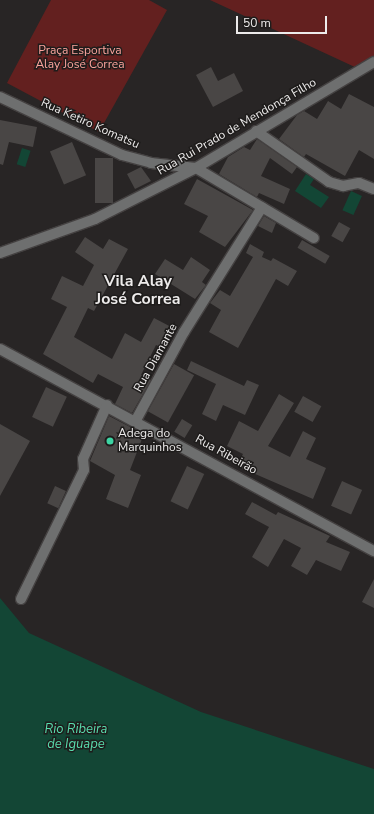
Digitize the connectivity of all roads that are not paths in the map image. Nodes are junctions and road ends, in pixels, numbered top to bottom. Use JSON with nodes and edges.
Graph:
{"nodes":[{"id":1,"x":374,"y":62,"type":"edge"},
{"id":2,"x":0,"y":97,"type":"edge"},
{"id":3,"x":256,"y":130,"type":"junction"},
{"id":4,"x":196,"y":168,"type":"junction"},
{"id":5,"x":374,"y":189,"type":"edge"},
{"id":6,"x":262,"y":206,"type":"junction"},
{"id":7,"x":314,"y":238,"type":"dead end"},
{"id":8,"x":0,"y":253,"type":"edge"},
{"id":9,"x":0,"y":350,"type":"edge"},
{"id":10,"x":108,"y":405,"type":"junction"},
{"id":11,"x":136,"y":420,"type":"junction"},
{"id":12,"x":374,"y":551,"type":"edge"},
{"id":13,"x":21,"y":599,"type":"dead end"}],
"edges":[{"from":1,"to":3,"type":"street","name":"Rua Rui Prado de Mendonça Filho"},
{"from":2,"to":4,"type":"street","name":"Rua Ketiro Komatsu"},
{"from":3,"to":4,"type":"street","name":"Rua Rui Prado de Mendonça Filho"},
{"from":3,"to":5,"type":"street"},
{"from":4,"to":6,"type":"street"},
{"from":4,"to":8,"type":"street","name":"Rua Rui Prado de Mendonça Filho"},
{"from":6,"to":7,"type":"street"},
{"from":6,"to":11,"type":"street","name":"Rua Diamante"},
{"from":9,"to":10,"type":"street","name":"Rua Ribeirão"},
{"from":10,"to":11,"type":"street","name":"Rua Ribeirão"},
{"from":10,"to":13,"type":"street"},
{"from":11,"to":12,"type":"street","name":"Rua Ribeirão"}]}
